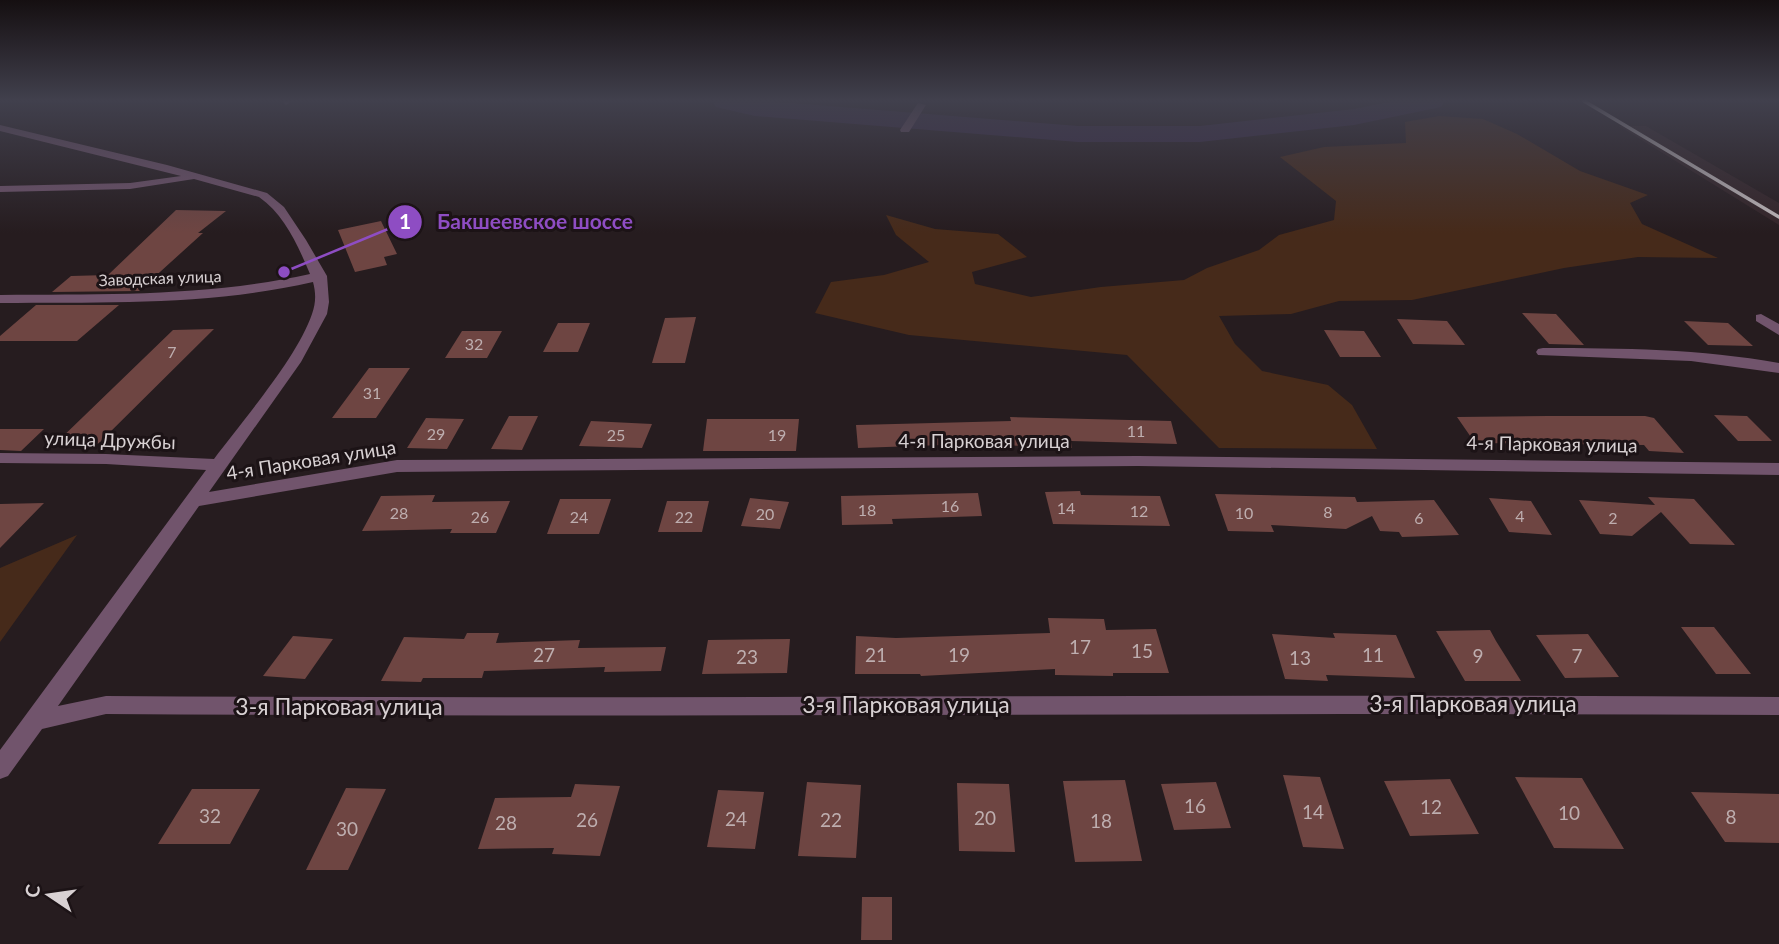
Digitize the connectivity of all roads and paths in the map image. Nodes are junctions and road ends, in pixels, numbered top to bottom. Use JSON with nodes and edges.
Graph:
{"nodes":[{"id":1,"x":71,"y":145,"type":"edge"},
{"id":2,"x":199,"y":176,"type":"junction"},
{"id":3,"x":0,"y":188,"type":"edge"},
{"id":4,"x":320,"y":276,"type":"junction"},
{"id":5,"x":0,"y":299,"type":"edge"},
{"id":6,"x":1761,"y":318,"type":"dead end"},
{"id":7,"x":1779,"y":331,"type":"edge"},
{"id":8,"x":1543,"y":352,"type":"dead end"},
{"id":9,"x":1779,"y":368,"type":"edge"},
{"id":10,"x":0,"y":458,"type":"edge"},
{"id":11,"x":220,"y":465,"type":"junction"},
{"id":12,"x":1779,"y":469,"type":"edge"},
{"id":13,"x":193,"y":501,"type":"junction"},
{"id":14,"x":1779,"y":706,"type":"edge"},
{"id":15,"x":35,"y":721,"type":"junction"},
{"id":16,"x":0,"y":769,"type":"edge"}],
"edges":[{"from":1,"to":2,"type":"street"},
{"from":2,"to":3,"type":"street"},
{"from":2,"to":4,"type":"street"},
{"from":4,"to":5,"type":"street","name":"Заводская улица"},
{"from":4,"to":11,"type":"street"},
{"from":6,"to":7,"type":"street"},
{"from":8,"to":9,"type":"street"},
{"from":10,"to":11,"type":"street","name":"улица Дружбы"},
{"from":11,"to":13,"type":"street"},
{"from":12,"to":13,"type":"street","name":"4-я Парковая улица"},
{"from":13,"to":15,"type":"street"},
{"from":14,"to":15,"type":"street","name":"3-я Парковая улица"},
{"from":15,"to":16,"type":"street"}]}
